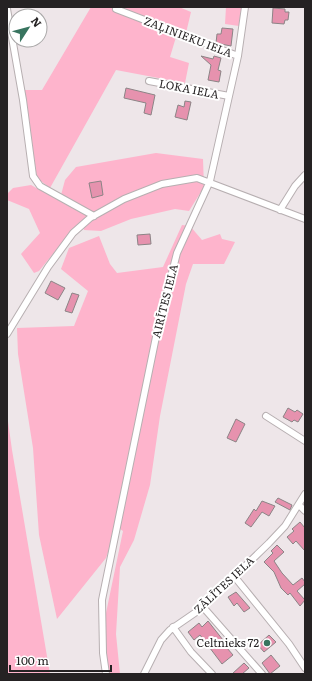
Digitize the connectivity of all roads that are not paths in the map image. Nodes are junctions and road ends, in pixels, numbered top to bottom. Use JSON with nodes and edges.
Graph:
{"nodes":[{"id":1,"x":245,"y":7,"type":"edge"},
{"id":2,"x":7,"y":9,"type":"edge"},
{"id":3,"x":116,"y":9,"type":"dead end"},
{"id":4,"x":238,"y":56,"type":"junction"},
{"id":5,"x":149,"y":81,"type":"dead end"},
{"id":6,"x":229,"y":96,"type":"junction"},
{"id":7,"x":305,"y":175,"type":"edge"},
{"id":8,"x":210,"y":181,"type":"junction"},
{"id":9,"x":280,"y":210,"type":"junction"},
{"id":10,"x":94,"y":216,"type":"junction"},
{"id":11,"x":305,"y":219,"type":"edge"},
{"id":12,"x":7,"y":334,"type":"edge"},
{"id":13,"x":266,"y":416,"type":"dead end"},
{"id":14,"x":305,"y":441,"type":"edge"},
{"id":15,"x":305,"y":494,"type":"edge"},
{"id":16,"x":299,"y":505,"type":"junction"},
{"id":17,"x":305,"y":511,"type":"edge"},
{"id":18,"x":234,"y":576,"type":"junction"},
{"id":19,"x":203,"y":607,"type":"junction"},
{"id":20,"x":174,"y":627,"type":"junction"},
{"id":21,"x":305,"y":668,"type":"edge"},
{"id":22,"x":106,"y":674,"type":"edge"},
{"id":23,"x":144,"y":674,"type":"edge"},
{"id":24,"x":212,"y":674,"type":"edge"},
{"id":25,"x":262,"y":674,"type":"edge"}],
"edges":[{"from":1,"to":4,"type":"street","name":"AIRĪTES IELA"},
{"from":2,"to":10,"type":"street"},
{"from":3,"to":4,"type":"street","name":"ZAĻINIEKU IELA"},
{"from":4,"to":6,"type":"street","name":"AIRĪTES IELA"},
{"from":5,"to":6,"type":"street","name":"LOKA IELA"},
{"from":6,"to":8,"type":"street","name":"AIRĪTES IELA"},
{"from":7,"to":9,"type":"street"},
{"from":8,"to":9,"type":"street"},
{"from":8,"to":10,"type":"street"},
{"from":8,"to":22,"type":"street","name":"AIRĪTES IELA"},
{"from":9,"to":11,"type":"street"},
{"from":10,"to":12,"type":"street"},
{"from":13,"to":14,"type":"street"},
{"from":15,"to":16,"type":"street","name":"ZĀLĪTES IELA"},
{"from":16,"to":17,"type":"street"},
{"from":16,"to":18,"type":"street","name":"ZĀLĪTES IELA"},
{"from":18,"to":19,"type":"street","name":"ZĀLĪTES IELA"},
{"from":18,"to":21,"type":"street"},
{"from":19,"to":20,"type":"street","name":"ZĀLĪTES IELA"},
{"from":19,"to":25,"type":"street"},
{"from":20,"to":23,"type":"street","name":"ZĀLĪTES IELA"},
{"from":20,"to":24,"type":"street"}]}
